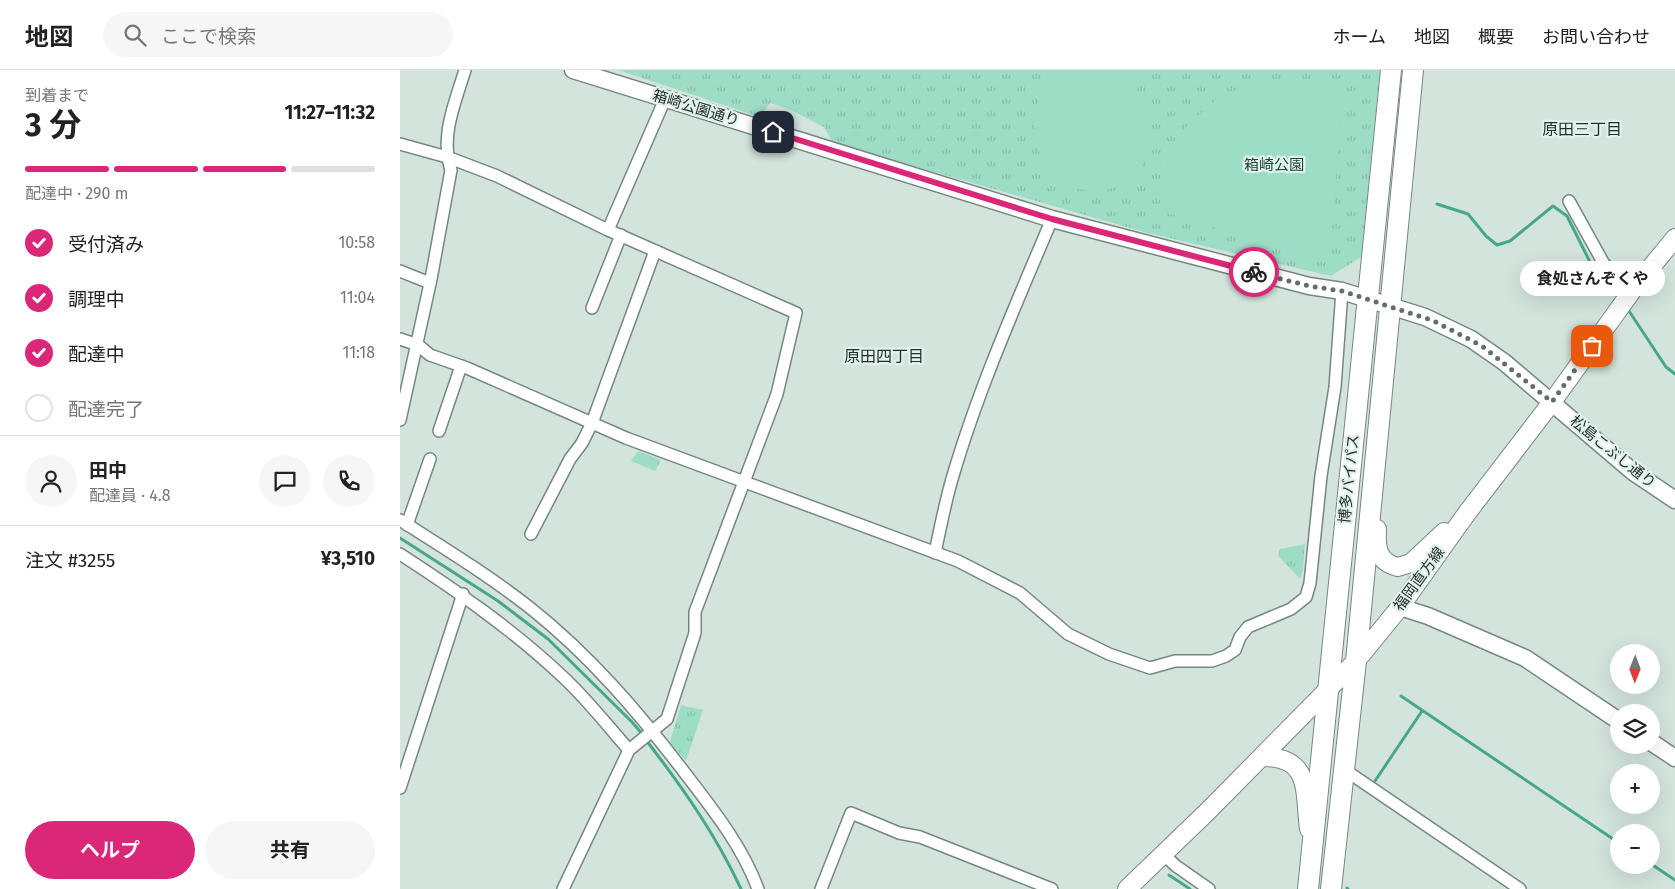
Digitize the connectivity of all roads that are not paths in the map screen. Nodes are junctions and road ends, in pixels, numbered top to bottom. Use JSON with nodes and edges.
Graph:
{"nodes":[{"id":1,"x":465,"y":70,"type":"edge"},
{"id":2,"x":573,"y":70,"type":"edge"},
{"id":3,"x":1391,"y":70,"type":"edge"},
{"id":4,"x":1413,"y":70,"type":"edge"},
{"id":5,"x":665,"y":98,"type":"junction"},
{"id":6,"x":400,"y":144,"type":"edge"},
{"id":7,"x":447,"y":158,"type":"junction"},
{"id":8,"x":1569,"y":202,"type":"dead end"},
{"id":9,"x":1052,"y":219,"type":"junction"},
{"id":10,"x":608,"y":230,"type":"junction"},
{"id":11,"x":621,"y":236,"type":"junction"},
{"id":12,"x":1674,"y":243,"type":"edge"},
{"id":13,"x":655,"y":250,"type":"junction"},
{"id":14,"x":400,"y":271,"type":"edge"},
{"id":15,"x":430,"y":283,"type":"junction"},
{"id":16,"x":1634,"y":288,"type":"junction"},
{"id":17,"x":1342,"y":291,"type":"junction"},
{"id":18,"x":1368,"y":300,"type":"junction"},
{"id":19,"x":1389,"y":307,"type":"junction"},
{"id":20,"x":592,"y":308,"type":"dead end"},
{"id":21,"x":400,"y":339,"type":"edge"},
{"id":22,"x":418,"y":345,"type":"junction"},
{"id":23,"x":461,"y":366,"type":"junction"},
{"id":24,"x":1381,"y":393,"type":"junction"},
{"id":25,"x":1552,"y":402,"type":"junction"},
{"id":26,"x":400,"y":420,"type":"edge"},
{"id":27,"x":592,"y":423,"type":"junction"},
{"id":28,"x":439,"y":431,"type":"dead end"},
{"id":29,"x":430,"y":460,"type":"dead end"},
{"id":30,"x":744,"y":483,"type":"junction"},
{"id":31,"x":1675,"y":500,"type":"edge"},
{"id":32,"x":1467,"y":513,"type":"junction"},
{"id":33,"x":404,"y":523,"type":"edge"},
{"id":34,"x":531,"y":534,"type":"dead end"},
{"id":35,"x":935,"y":553,"type":"junction"},
{"id":36,"x":400,"y":554,"type":"edge"},
{"id":37,"x":462,"y":594,"type":"junction"},
{"id":38,"x":1400,"y":607,"type":"junction"},
{"id":39,"x":1356,"y":661,"type":"junction"},
{"id":40,"x":1329,"y":687,"type":"junction"},
{"id":41,"x":1610,"y":715,"type":"edge"},
{"id":42,"x":650,"y":732,"type":"junction"},
{"id":43,"x":631,"y":748,"type":"junction"},
{"id":44,"x":1660,"y":748,"type":"edge"},
{"id":45,"x":1263,"y":757,"type":"junction"},
{"id":46,"x":1675,"y":758,"type":"edge"},
{"id":47,"x":1345,"y":770,"type":"junction"},
{"id":48,"x":400,"y":788,"type":"edge"},
{"id":49,"x":1312,"y":847,"type":"junction"},
{"id":50,"x":1163,"y":854,"type":"junction"},
{"id":51,"x":563,"y":889,"type":"edge"},
{"id":52,"x":758,"y":889,"type":"edge"},
{"id":53,"x":820,"y":889,"type":"edge"},
{"id":54,"x":1052,"y":889,"type":"edge"},
{"id":55,"x":1127,"y":889,"type":"edge"},
{"id":56,"x":1209,"y":889,"type":"edge"},
{"id":57,"x":1308,"y":889,"type":"edge"},
{"id":58,"x":1331,"y":889,"type":"edge"},
{"id":59,"x":1520,"y":889,"type":"edge"}],
"edges":[{"from":1,"to":7,"type":"street"},
{"from":2,"to":5,"type":"street","name":"箱崎公園通り"},
{"from":3,"to":18,"type":"highway","name":"博多バイパス"},
{"from":4,"to":19,"type":"highway","name":"博多バイパス"},
{"from":5,"to":9,"type":"street","name":"箱崎公園通り"},
{"from":5,"to":10,"type":"street"},
{"from":6,"to":7,"type":"street"},
{"from":7,"to":10,"type":"street"},
{"from":7,"to":15,"type":"street"},
{"from":8,"to":16,"type":"street"},
{"from":9,"to":17,"type":"street","name":"箱崎公園通り"},
{"from":9,"to":35,"type":"street"},
{"from":10,"to":11,"type":"street"},
{"from":11,"to":13,"type":"street"},
{"from":11,"to":20,"type":"street"},
{"from":12,"to":16,"type":"main road","name":"福岡直方線"},
{"from":13,"to":27,"type":"street"},
{"from":13,"to":30,"type":"street"},
{"from":14,"to":15,"type":"street"},
{"from":15,"to":22,"type":"street"},
{"from":16,"to":25,"type":"main road","name":"福岡直方線"},
{"from":17,"to":18,"type":"street","name":"箱崎公園通り"},
{"from":17,"to":35,"type":"street"},
{"from":18,"to":19,"type":"street","name":"箱崎公園通り"},
{"from":18,"to":40,"type":"highway","name":"博多バイパス"},
{"from":19,"to":24,"type":"highway","name":"博多バイパス"},
{"from":19,"to":25,"type":"street","name":"松島こぶし通り"},
{"from":21,"to":22,"type":"street"},
{"from":22,"to":23,"type":"street"},
{"from":22,"to":26,"type":"street"},
{"from":23,"to":27,"type":"street"},
{"from":23,"to":28,"type":"street"},
{"from":24,"to":32,"type":"main road"},
{"from":24,"to":39,"type":"highway","name":"博多バイパス"},
{"from":25,"to":31,"type":"street","name":"松島こぶし通り"},
{"from":25,"to":32,"type":"main road","name":"福岡直方線"},
{"from":27,"to":30,"type":"street"},
{"from":27,"to":34,"type":"street"},
{"from":29,"to":33,"type":"street"},
{"from":30,"to":35,"type":"street"},
{"from":30,"to":42,"type":"street"},
{"from":32,"to":38,"type":"main road","name":"福岡直方線"},
{"from":33,"to":42,"type":"street"},
{"from":36,"to":37,"type":"street"},
{"from":37,"to":43,"type":"street"},
{"from":37,"to":48,"type":"street"},
{"from":38,"to":39,"type":"main road","name":"福岡直方線"},
{"from":38,"to":41,"type":"street"},
{"from":39,"to":40,"type":"main road","name":"福岡直方線"},
{"from":39,"to":47,"type":"highway","name":"博多バイパス"},
{"from":40,"to":45,"type":"main road","name":"福岡直方線"},
{"from":40,"to":49,"type":"highway","name":"博多バイパス"},
{"from":42,"to":43,"type":"street"},
{"from":42,"to":52,"type":"street"},
{"from":43,"to":51,"type":"street"},
{"from":44,"to":46,"type":"street"},
{"from":45,"to":49,"type":"main road"},
{"from":45,"to":50,"type":"main road","name":"福岡直方線"},
{"from":47,"to":58,"type":"highway","name":"博多バイパス"},
{"from":47,"to":59,"type":"street"},
{"from":49,"to":57,"type":"highway","name":"博多バイパス"},
{"from":50,"to":55,"type":"main road","name":"福岡直方線"},
{"from":50,"to":56,"type":"street"},
{"from":53,"to":54,"type":"street"}]}
